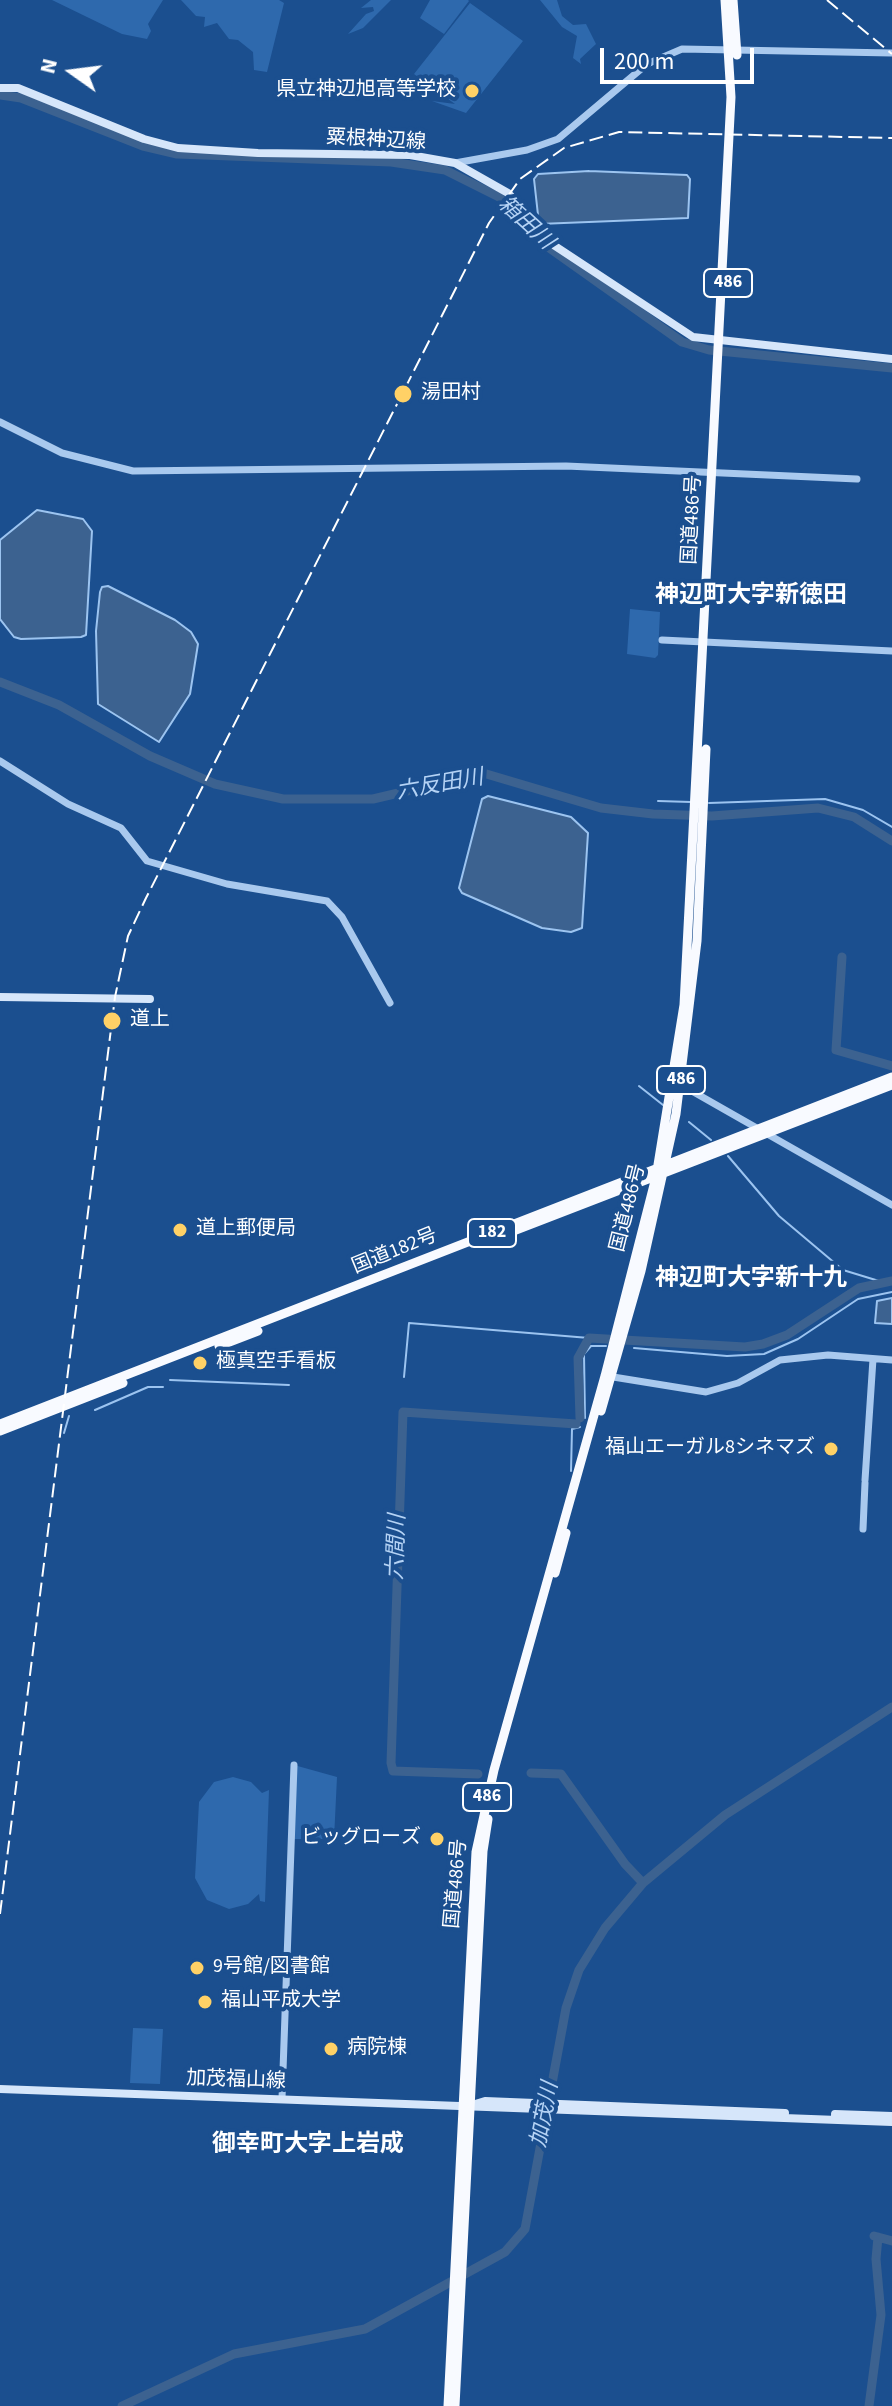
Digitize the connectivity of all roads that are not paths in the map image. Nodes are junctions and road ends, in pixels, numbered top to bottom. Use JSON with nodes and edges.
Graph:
{"nodes":[{"id":1,"x":725,"y":0,"type":"edge"},
{"id":2,"x":733,"y":0,"type":"edge"},
{"id":3,"x":733,"y":47,"type":"junction"},
{"id":4,"x":892,"y":53,"type":"edge"},
{"id":5,"x":0,"y":88,"type":"edge"},
{"id":6,"x":455,"y":163,"type":"junction"},
{"id":7,"x":723,"y":344,"type":"junction"},
{"id":8,"x":892,"y":359,"type":"edge"},
{"id":9,"x":0,"y":422,"type":"edge"},
{"id":10,"x":716,"y":473,"type":"junction"},
{"id":11,"x":857,"y":479,"type":"dead end"},
{"id":12,"x":662,"y":640,"type":"dead end"},
{"id":13,"x":708,"y":642,"type":"junction"},
{"id":14,"x":892,"y":651,"type":"edge"},
{"id":15,"x":0,"y":761,"type":"edge"},
{"id":16,"x":0,"y":997,"type":"edge"},
{"id":17,"x":150,"y":999,"type":"dead end"},
{"id":18,"x":390,"y":1003,"type":"dead end"},
{"id":19,"x":892,"y":1077,"type":"edge"},
{"id":20,"x":677,"y":1083,"type":"junction"},
{"id":21,"x":892,"y":1085,"type":"edge"},
{"id":22,"x":764,"y":1132,"type":"junction"},
{"id":23,"x":661,"y":1171,"type":"junction"},
{"id":24,"x":892,"y":1205,"type":"edge"},
{"id":25,"x":873,"y":1359,"type":"junction"},
{"id":26,"x":892,"y":1360,"type":"edge"},
{"id":27,"x":608,"y":1376,"type":"junction"},
{"id":28,"x":37,"y":1413,"type":"junction"},
{"id":29,"x":0,"y":1424,"type":"edge"},
{"id":30,"x":0,"y":1431,"type":"edge"},
{"id":31,"x":863,"y":1529,"type":"dead end"},
{"id":32,"x":294,"y":1765,"type":"dead end"},
{"id":33,"x":0,"y":2089,"type":"edge"},
{"id":34,"x":282,"y":2098,"type":"junction"},
{"id":35,"x":467,"y":2105,"type":"junction"},
{"id":36,"x":892,"y":2119,"type":"edge"},
{"id":37,"x":457,"y":2297,"type":"junction"},
{"id":38,"x":448,"y":2406,"type":"edge"},
{"id":39,"x":455,"y":2406,"type":"edge"}],
"edges":[{"from":1,"to":3,"type":"highway","name":"国道486号","number":"486"},
{"from":2,"to":3,"type":"highway","name":"国道486号","number":"486"},
{"from":3,"to":4,"type":"street"},
{"from":3,"to":6,"type":"street"},
{"from":3,"to":7,"type":"highway","name":"国道486号","number":"486"},
{"from":5,"to":6,"type":"main road","name":"粟根神辺線"},
{"from":6,"to":7,"type":"main road","name":"粟根神辺線"},
{"from":7,"to":8,"type":"main road","name":"粟根神辺線"},
{"from":7,"to":10,"type":"highway","name":"国道486号","number":"486"},
{"from":9,"to":10,"type":"street"},
{"from":10,"to":11,"type":"street"},
{"from":10,"to":13,"type":"highway","name":"国道486号","number":"486"},
{"from":12,"to":13,"type":"street"},
{"from":13,"to":14,"type":"street"},
{"from":13,"to":20,"type":"highway","name":"国道486号","number":"486"},
{"from":15,"to":18,"type":"street"},
{"from":16,"to":17,"type":"main road"},
{"from":19,"to":22,"type":"highway","name":"国道182号","number":"182"},
{"from":20,"to":22,"type":"street"},
{"from":20,"to":23,"type":"highway","name":"国道486号","number":"486"},
{"from":21,"to":22,"type":"highway","name":"国道182号","number":"182"},
{"from":22,"to":23,"type":"highway","name":"国道182号","number":"182"},
{"from":22,"to":24,"type":"street"},
{"from":23,"to":27,"type":"highway","name":"国道486号","number":"486"},
{"from":23,"to":28,"type":"highway","name":"国道182号","number":"182"},
{"from":25,"to":26,"type":"street"},
{"from":25,"to":27,"type":"street"},
{"from":25,"to":31,"type":"street"},
{"from":27,"to":35,"type":"highway","name":"国道486号","number":"486"},
{"from":28,"to":29,"type":"highway","name":"国道182号","number":"182"},
{"from":28,"to":30,"type":"highway","name":"国道182号","number":"182"},
{"from":32,"to":34,"type":"street"},
{"from":33,"to":34,"type":"main road","name":"加茂福山線"},
{"from":34,"to":35,"type":"main road","name":"加茂福山線"},
{"from":35,"to":36,"type":"main road","name":"加茂福山線"},
{"from":35,"to":37,"type":"highway","name":"国道486号","number":"486"},
{"from":37,"to":38,"type":"highway","name":"国道486号","number":"486"},
{"from":37,"to":39,"type":"highway","name":"国道486号","number":"486"}]}
